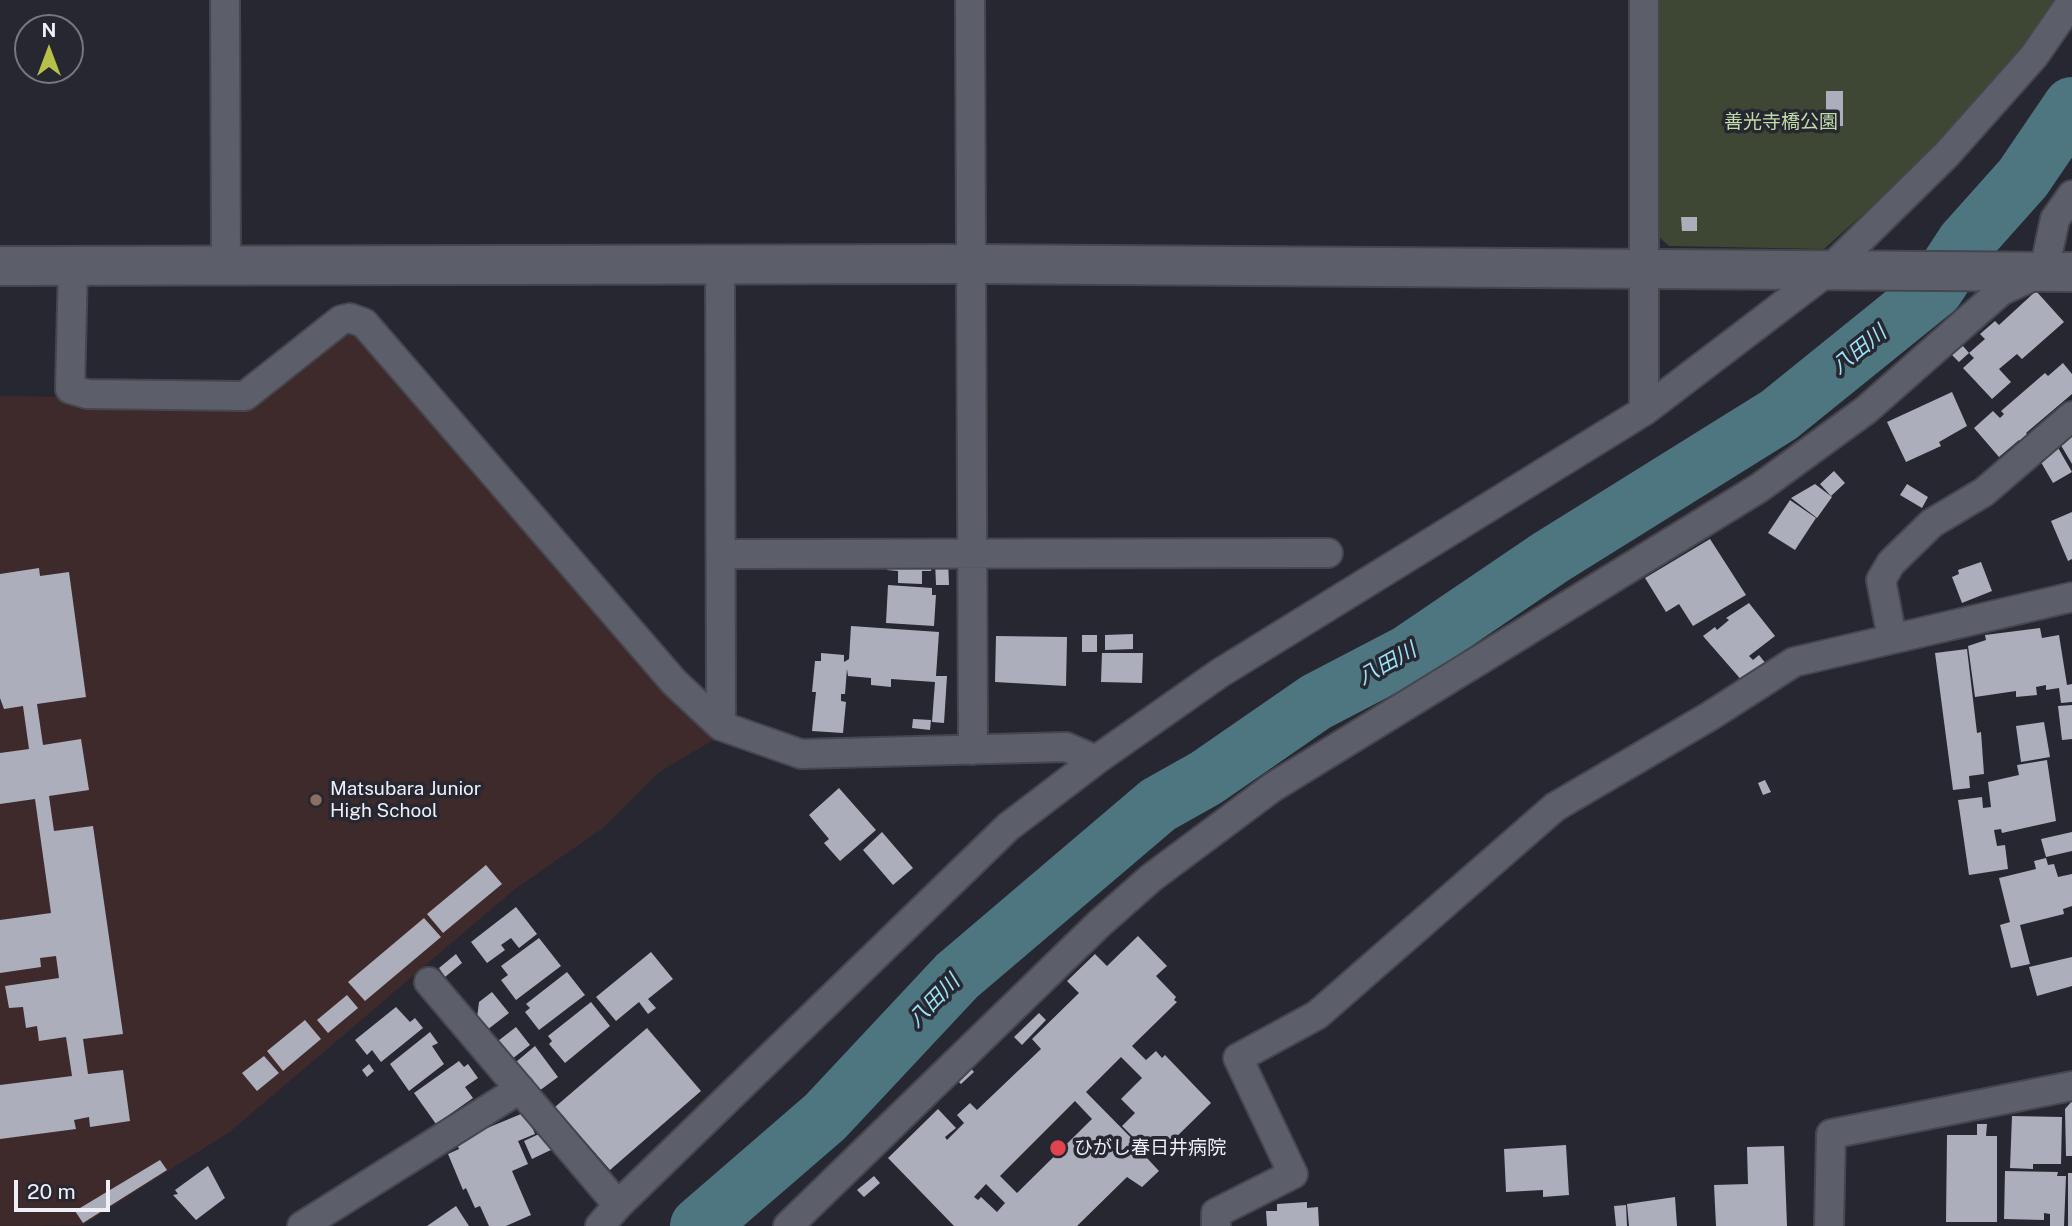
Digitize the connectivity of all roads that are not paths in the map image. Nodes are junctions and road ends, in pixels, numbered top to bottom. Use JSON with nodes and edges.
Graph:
{"nodes":[{"id":1,"x":225,"y":0,"type":"edge"},
{"id":2,"x":970,"y":0,"type":"edge"},
{"id":3,"x":1644,"y":0,"type":"edge"},
{"id":4,"x":2072,"y":1,"type":"edge"},
{"id":5,"x":2072,"y":195,"type":"edge"},
{"id":6,"x":720,"y":264,"type":"junction"},
{"id":7,"x":971,"y":264,"type":"junction"},
{"id":8,"x":73,"y":265,"type":"junction"},
{"id":9,"x":226,"y":265,"type":"junction"},
{"id":10,"x":0,"y":266,"type":"edge"},
{"id":11,"x":1642,"y":267,"type":"junction"},
{"id":12,"x":1829,"y":270,"type":"junction"},
{"id":13,"x":2058,"y":271,"type":"edge"},
{"id":14,"x":1644,"y":411,"type":"junction"},
{"id":15,"x":2072,"y":416,"type":"edge"},
{"id":16,"x":1328,"y":553,"type":"dead end"},
{"id":17,"x":721,"y":554,"type":"junction"},
{"id":18,"x":973,"y":554,"type":"junction"},
{"id":19,"x":2072,"y":597,"type":"edge"},
{"id":20,"x":1892,"y":638,"type":"junction"},
{"id":21,"x":721,"y":726,"type":"junction"},
{"id":22,"x":974,"y":750,"type":"junction"},
{"id":23,"x":1096,"y":760,"type":"junction"},
{"id":24,"x":429,"y":982,"type":"dead end"},
{"id":25,"x":2072,"y":1086,"type":"edge"},
{"id":26,"x":520,"y":1089,"type":"junction"},
{"id":27,"x":618,"y":1205,"type":"junction"},
{"id":28,"x":302,"y":1226,"type":"edge"},
{"id":29,"x":600,"y":1226,"type":"edge"},
{"id":30,"x":788,"y":1226,"type":"edge"},
{"id":31,"x":1216,"y":1226,"type":"edge"},
{"id":32,"x":1829,"y":1226,"type":"edge"}],
"edges":[{"from":1,"to":9,"type":"street"},
{"from":2,"to":7,"type":"street"},
{"from":3,"to":11,"type":"street"},
{"from":4,"to":12,"type":"street"},
{"from":5,"to":13,"type":"street"},
{"from":6,"to":7,"type":"street"},
{"from":6,"to":9,"type":"street"},
{"from":6,"to":17,"type":"street"},
{"from":7,"to":11,"type":"street"},
{"from":7,"to":18,"type":"street"},
{"from":8,"to":9,"type":"street"},
{"from":8,"to":10,"type":"street"},
{"from":8,"to":21,"type":"street"},
{"from":11,"to":12,"type":"street"},
{"from":11,"to":14,"type":"street"},
{"from":12,"to":13,"type":"street"},
{"from":12,"to":14,"type":"street"},
{"from":13,"to":30,"type":"street"},
{"from":14,"to":23,"type":"street"},
{"from":15,"to":20,"type":"street"},
{"from":16,"to":18,"type":"street"},
{"from":17,"to":18,"type":"street"},
{"from":17,"to":21,"type":"street"},
{"from":18,"to":22,"type":"street"},
{"from":19,"to":20,"type":"street"},
{"from":20,"to":31,"type":"street"},
{"from":21,"to":22,"type":"street"},
{"from":22,"to":23,"type":"street"},
{"from":23,"to":27,"type":"street"},
{"from":24,"to":26,"type":"street"},
{"from":25,"to":32,"type":"street"},
{"from":26,"to":27,"type":"street"},
{"from":26,"to":28,"type":"street"},
{"from":27,"to":29,"type":"street"}]}
